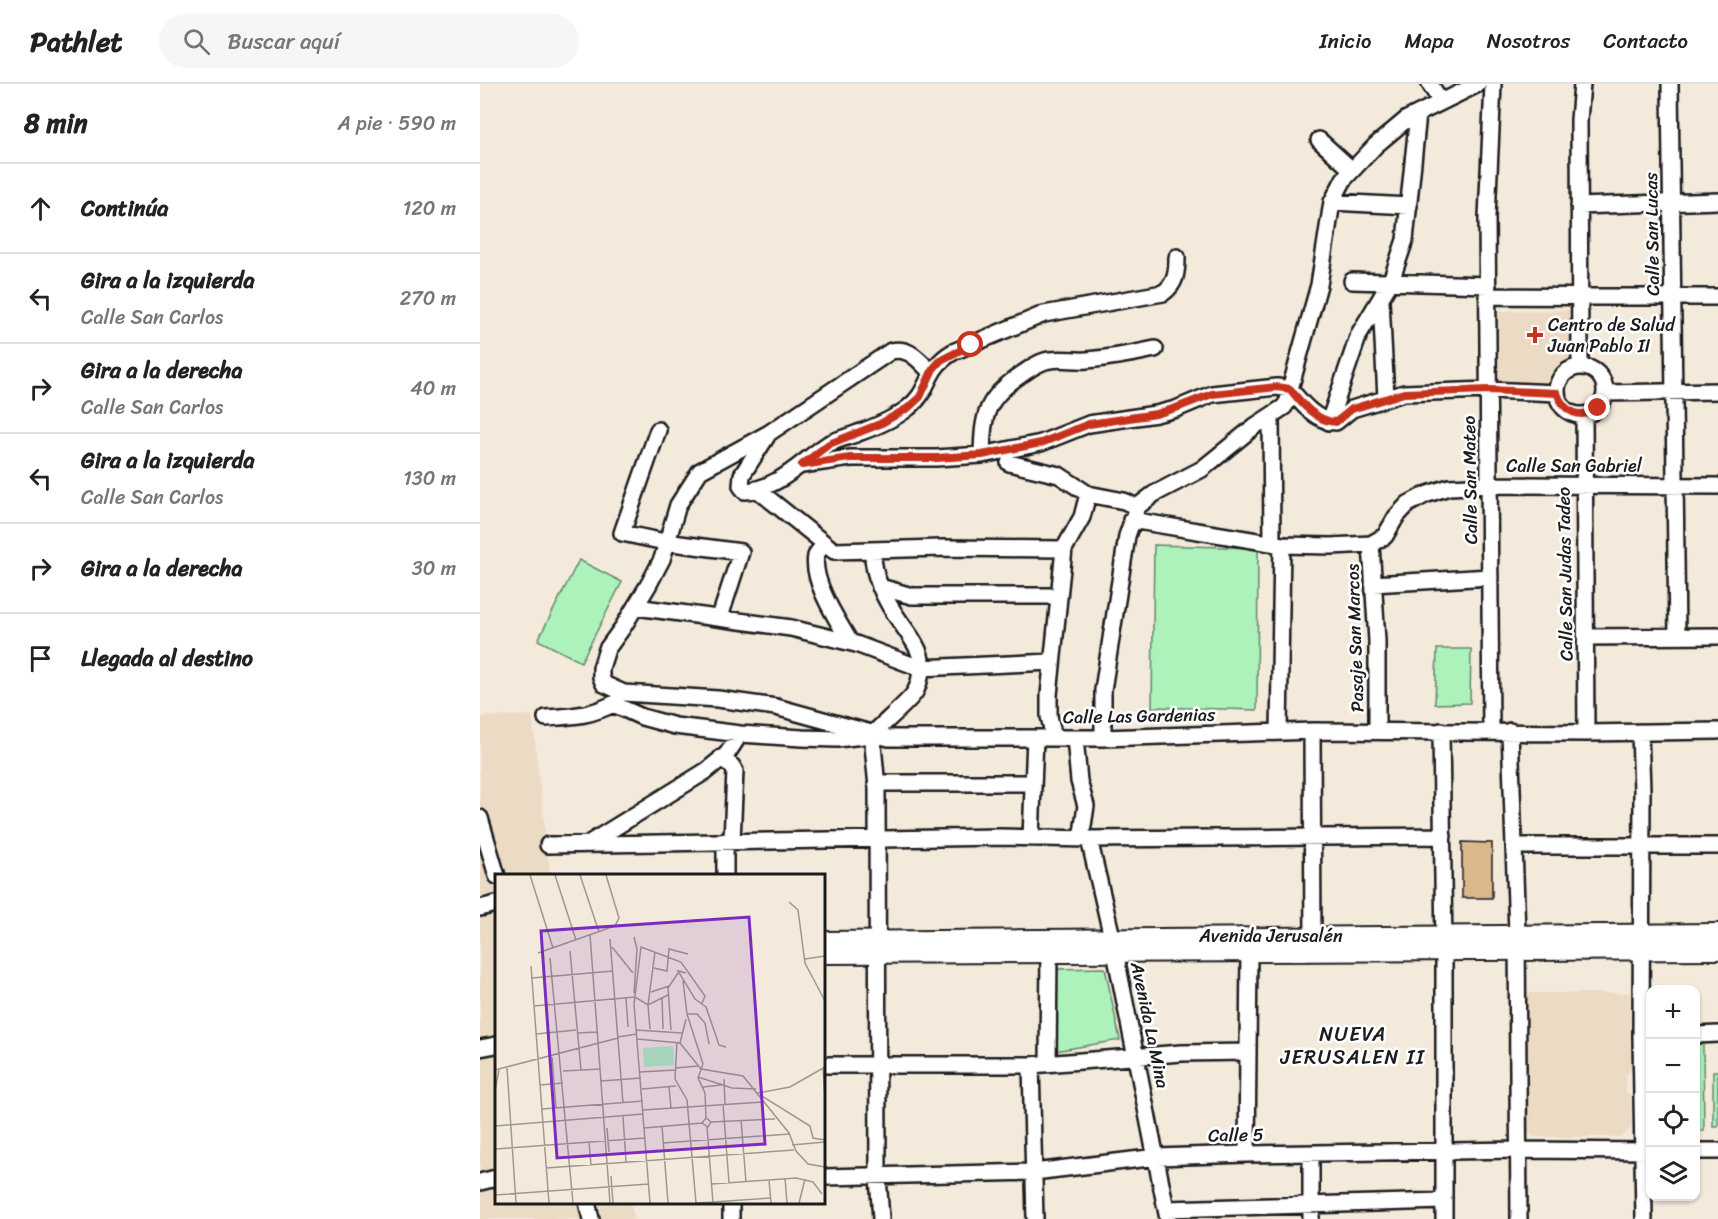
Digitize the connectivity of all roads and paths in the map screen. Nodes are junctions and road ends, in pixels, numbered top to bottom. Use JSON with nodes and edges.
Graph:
{"nodes":[{"id":1,"x":1430,"y":84,"type":"edge"},
{"id":2,"x":1461,"y":84,"type":"edge"},
{"id":3,"x":1479,"y":84,"type":"edge"},
{"id":4,"x":1493,"y":84,"type":"edge"},
{"id":5,"x":1582,"y":84,"type":"edge"},
{"id":6,"x":1670,"y":84,"type":"edge"},
{"id":7,"x":1446,"y":100,"type":"junction"},
{"id":8,"x":1418,"y":114,"type":"junction"},
{"id":9,"x":1319,"y":140,"type":"dead end"},
{"id":10,"x":1352,"y":170,"type":"junction"},
{"id":11,"x":1718,"y":201,"type":"edge"},
{"id":12,"x":1332,"y":202,"type":"junction"},
{"id":13,"x":1671,"y":202,"type":"junction"},
{"id":14,"x":1409,"y":206,"type":"junction"},
{"id":15,"x":1579,"y":206,"type":"junction"},
{"id":16,"x":1177,"y":256,"type":"dead end"},
{"id":17,"x":1352,"y":280,"type":"dead end"},
{"id":18,"x":1391,"y":281,"type":"junction"},
{"id":19,"x":1488,"y":290,"type":"junction"},
{"id":20,"x":1579,"y":297,"type":"junction"},
{"id":21,"x":1672,"y":297,"type":"junction"},
{"id":22,"x":1718,"y":297,"type":"edge"},
{"id":23,"x":1381,"y":301,"type":"junction"},
{"id":24,"x":1155,"y":349,"type":"dead end"},
{"id":25,"x":1580,"y":367,"type":"junction"},
{"id":26,"x":931,"y":372,"type":"junction"},
{"id":27,"x":1290,"y":389,"type":"junction"},
{"id":28,"x":1489,"y":390,"type":"junction"},
{"id":29,"x":1718,"y":391,"type":"edge"},
{"id":30,"x":1674,"y":392,"type":"junction"},
{"id":31,"x":1557,"y":393,"type":"junction"},
{"id":32,"x":1605,"y":393,"type":"junction"},
{"id":33,"x":1386,"y":398,"type":"junction"},
{"id":34,"x":1584,"y":415,"type":"junction"},
{"id":35,"x":1271,"y":416,"type":"junction"},
{"id":36,"x":1329,"y":422,"type":"junction"},
{"id":37,"x":658,"y":430,"type":"dead end"},
{"id":38,"x":769,"y":433,"type":"junction"},
{"id":39,"x":982,"y":455,"type":"junction"},
{"id":40,"x":1009,"y":463,"type":"dead end"},
{"id":41,"x":802,"y":465,"type":"junction"},
{"id":42,"x":1490,"y":485,"type":"junction"},
{"id":43,"x":1584,"y":486,"type":"junction"},
{"id":44,"x":1675,"y":486,"type":"junction"},
{"id":45,"x":1718,"y":486,"type":"edge"},
{"id":46,"x":759,"y":490,"type":"junction"},
{"id":47,"x":1088,"y":494,"type":"junction"},
{"id":48,"x":1134,"y":513,"type":"junction"},
{"id":49,"x":665,"y":542,"type":"junction"},
{"id":50,"x":1277,"y":544,"type":"junction"},
{"id":51,"x":1371,"y":544,"type":"junction"},
{"id":52,"x":824,"y":545,"type":"junction"},
{"id":53,"x":1064,"y":549,"type":"junction"},
{"id":54,"x":873,"y":550,"type":"junction"},
{"id":55,"x":1491,"y":577,"type":"junction"},
{"id":56,"x":1373,"y":584,"type":"junction"},
{"id":57,"x":880,"y":586,"type":"junction"},
{"id":58,"x":1059,"y":596,"type":"junction"},
{"id":59,"x":636,"y":607,"type":"junction"},
{"id":60,"x":720,"y":617,"type":"junction"},
{"id":61,"x":1677,"y":636,"type":"junction"},
{"id":62,"x":1718,"y":636,"type":"edge"},
{"id":63,"x":1585,"y":637,"type":"junction"},
{"id":64,"x":850,"y":642,"type":"junction"},
{"id":65,"x":1051,"y":662,"type":"junction"},
{"id":66,"x":921,"y":668,"type":"junction"},
{"id":67,"x":613,"y":696,"type":"junction"},
{"id":68,"x":546,"y":718,"type":"dead end"},
{"id":69,"x":1312,"y":731,"type":"junction"},
{"id":70,"x":1377,"y":731,"type":"junction"},
{"id":71,"x":1441,"y":731,"type":"junction"},
{"id":72,"x":1491,"y":731,"type":"junction"},
{"id":73,"x":1510,"y":731,"type":"junction"},
{"id":74,"x":1718,"y":731,"type":"edge"},
{"id":75,"x":1279,"y":732,"type":"junction"},
{"id":76,"x":1640,"y":732,"type":"junction"},
{"id":77,"x":1586,"y":733,"type":"junction"},
{"id":78,"x":740,"y":734,"type":"junction"},
{"id":79,"x":872,"y":735,"type":"junction"},
{"id":80,"x":1035,"y":738,"type":"junction"},
{"id":81,"x":1054,"y":738,"type":"junction"},
{"id":82,"x":1076,"y":738,"type":"junction"},
{"id":83,"x":1103,"y":738,"type":"junction"},
{"id":84,"x":721,"y":758,"type":"junction"},
{"id":85,"x":876,"y":783,"type":"junction"},
{"id":86,"x":1033,"y":783,"type":"junction"},
{"id":87,"x":480,"y":818,"type":"edge"},
{"id":88,"x":1443,"y":836,"type":"junction"},
{"id":89,"x":1312,"y":837,"type":"junction"},
{"id":90,"x":1031,"y":838,"type":"junction"},
{"id":91,"x":1085,"y":839,"type":"junction"},
{"id":92,"x":876,"y":840,"type":"junction"},
{"id":93,"x":728,"y":841,"type":"junction"},
{"id":94,"x":587,"y":844,"type":"junction"},
{"id":95,"x":548,"y":845,"type":"dead end"},
{"id":96,"x":1515,"y":846,"type":"junction"},
{"id":97,"x":1641,"y":846,"type":"junction"},
{"id":98,"x":1718,"y":846,"type":"edge"},
{"id":99,"x":496,"y":874,"type":"edge"},
{"id":100,"x":725,"y":874,"type":"edge"},
{"id":101,"x":495,"y":904,"type":"edge"},
{"id":102,"x":480,"y":908,"type":"edge"},
{"id":103,"x":1718,"y":933,"type":"edge"},
{"id":104,"x":825,"y":941,"type":"edge"},
{"id":105,"x":1517,"y":941,"type":"junction"},
{"id":106,"x":1641,"y":941,"type":"junction"},
{"id":107,"x":1444,"y":943,"type":"junction"},
{"id":108,"x":1114,"y":944,"type":"junction"},
{"id":109,"x":1312,"y":944,"type":"junction"},
{"id":110,"x":876,"y":947,"type":"junction"},
{"id":111,"x":1718,"y":950,"type":"edge"},
{"id":112,"x":1049,"y":952,"type":"junction"},
{"id":113,"x":1249,"y":952,"type":"junction"},
{"id":114,"x":825,"y":954,"type":"edge"},
{"id":115,"x":1718,"y":1034,"type":"edge"},
{"id":116,"x":1700,"y":1035,"type":"edge"},
{"id":117,"x":1646,"y":1036,"type":"edge"},
{"id":118,"x":1646,"y":1039,"type":"edge"},
{"id":119,"x":495,"y":1045,"type":"edge"},
{"id":120,"x":480,"y":1048,"type":"edge"},
{"id":121,"x":1248,"y":1052,"type":"junction"},
{"id":122,"x":1137,"y":1055,"type":"junction"},
{"id":123,"x":1047,"y":1064,"type":"junction"},
{"id":124,"x":825,"y":1065,"type":"edge"},
{"id":125,"x":878,"y":1065,"type":"junction"},
{"id":126,"x":1032,"y":1065,"type":"junction"},
{"id":127,"x":1647,"y":1147,"type":"edge"},
{"id":128,"x":1445,"y":1150,"type":"junction"},
{"id":129,"x":1519,"y":1150,"type":"junction"},
{"id":130,"x":1646,"y":1151,"type":"edge"},
{"id":131,"x":1700,"y":1151,"type":"edge"},
{"id":132,"x":1718,"y":1151,"type":"edge"},
{"id":133,"x":1247,"y":1154,"type":"junction"},
{"id":134,"x":1311,"y":1154,"type":"junction"},
{"id":135,"x":1157,"y":1157,"type":"junction"},
{"id":136,"x":1034,"y":1172,"type":"junction"},
{"id":137,"x":1646,"y":1174,"type":"edge"},
{"id":138,"x":878,"y":1177,"type":"junction"},
{"id":139,"x":495,"y":1178,"type":"edge"},
{"id":140,"x":825,"y":1178,"type":"edge"},
{"id":141,"x":480,"y":1182,"type":"edge"},
{"id":142,"x":1444,"y":1202,"type":"junction"},
{"id":143,"x":587,"y":1204,"type":"edge"},
{"id":144,"x":1311,"y":1211,"type":"edge"},
{"id":145,"x":1167,"y":1214,"type":"edge"},
{"id":146,"x":591,"y":1219,"type":"edge"},
{"id":147,"x":881,"y":1219,"type":"edge"},
{"id":148,"x":1035,"y":1219,"type":"edge"},
{"id":149,"x":1444,"y":1219,"type":"edge"},
{"id":150,"x":1518,"y":1219,"type":"edge"},
{"id":151,"x":1644,"y":1219,"type":"edge"}],
"edges":[{"from":1,"to":7,"type":"street"},
{"from":2,"to":7,"type":"street"},
{"from":3,"to":7,"type":"street"},
{"from":4,"to":19,"type":"street","name":"Calle San Mateo"},
{"from":5,"to":15,"type":"street"},
{"from":6,"to":13,"type":"street","name":"Calle San Lucas"},
{"from":7,"to":8,"type":"street"},
{"from":8,"to":10,"type":"street"},
{"from":8,"to":14,"type":"street"},
{"from":9,"to":10,"type":"street"},
{"from":10,"to":12,"type":"street"},
{"from":11,"to":13,"type":"street"},
{"from":12,"to":14,"type":"street"},
{"from":12,"to":27,"type":"street"},
{"from":13,"to":15,"type":"street"},
{"from":13,"to":21,"type":"street","name":"Calle San Lucas"},
{"from":14,"to":18,"type":"street"},
{"from":15,"to":20,"type":"street"},
{"from":16,"to":26,"type":"street"},
{"from":17,"to":18,"type":"street"},
{"from":18,"to":19,"type":"street"},
{"from":18,"to":23,"type":"street"},
{"from":19,"to":20,"type":"street"},
{"from":19,"to":28,"type":"street","name":"Calle San Mateo"},
{"from":20,"to":21,"type":"street"},
{"from":20,"to":25,"type":"street"},
{"from":21,"to":22,"type":"street"},
{"from":21,"to":30,"type":"street","name":"Calle San Lucas"},
{"from":23,"to":33,"type":"street"},
{"from":23,"to":36,"type":"street"},
{"from":24,"to":39,"type":"street"},
{"from":25,"to":31,"type":"street"},
{"from":25,"to":32,"type":"street"},
{"from":26,"to":38,"type":"street"},
{"from":26,"to":41,"type":"street"},
{"from":27,"to":35,"type":"street"},
{"from":27,"to":36,"type":"street"},
{"from":27,"to":39,"type":"street"},
{"from":28,"to":31,"type":"street"},
{"from":28,"to":33,"type":"street"},
{"from":28,"to":42,"type":"street","name":"Calle San Mateo"},
{"from":29,"to":30,"type":"street"},
{"from":30,"to":32,"type":"street"},
{"from":30,"to":44,"type":"street","name":"Calle San Lucas"},
{"from":31,"to":34,"type":"street"},
{"from":32,"to":34,"type":"street"},
{"from":33,"to":36,"type":"street"},
{"from":34,"to":43,"type":"street","name":"Calle San Judas Tadeo"},
{"from":35,"to":48,"type":"street"},
{"from":35,"to":50,"type":"street"},
{"from":37,"to":49,"type":"street"},
{"from":38,"to":46,"type":"street"},
{"from":38,"to":49,"type":"street"},
{"from":39,"to":41,"type":"street"},
{"from":40,"to":47,"type":"street"},
{"from":41,"to":46,"type":"street"},
{"from":42,"to":43,"type":"street","name":"Calle San Gabriel"},
{"from":42,"to":51,"type":"street","name":"Calle San Gabriel"},
{"from":42,"to":55,"type":"street","name":"Calle San Mateo"},
{"from":43,"to":44,"type":"street","name":"Calle San Gabriel"},
{"from":43,"to":63,"type":"street","name":"Calle San Judas Tadeo"},
{"from":44,"to":45,"type":"street","name":"Calle San Gabriel"},
{"from":44,"to":61,"type":"street","name":"Calle San Lucas"},
{"from":46,"to":52,"type":"street"},
{"from":47,"to":48,"type":"street"},
{"from":47,"to":53,"type":"street"},
{"from":48,"to":50,"type":"street"},
{"from":48,"to":83,"type":"street"},
{"from":49,"to":59,"type":"street"},
{"from":49,"to":60,"type":"street"},
{"from":50,"to":51,"type":"street"},
{"from":50,"to":75,"type":"street"},
{"from":51,"to":56,"type":"street","name":"Pasaje San Marcos"},
{"from":52,"to":54,"type":"street"},
{"from":52,"to":64,"type":"street"},
{"from":53,"to":54,"type":"street"},
{"from":53,"to":58,"type":"street"},
{"from":54,"to":57,"type":"street"},
{"from":55,"to":56,"type":"street"},
{"from":55,"to":72,"type":"street","name":"Calle San Mateo"},
{"from":56,"to":70,"type":"street","name":"Pasaje San Marcos"},
{"from":57,"to":58,"type":"street"},
{"from":57,"to":66,"type":"street"},
{"from":58,"to":65,"type":"street"},
{"from":59,"to":60,"type":"street"},
{"from":59,"to":67,"type":"street"},
{"from":60,"to":64,"type":"street"},
{"from":61,"to":62,"type":"street"},
{"from":61,"to":63,"type":"street"},
{"from":63,"to":77,"type":"street","name":"Calle San Judas Tadeo"},
{"from":64,"to":66,"type":"street"},
{"from":65,"to":66,"type":"street"},
{"from":65,"to":81,"type":"street"},
{"from":66,"to":79,"type":"street"},
{"from":67,"to":68,"type":"street"},
{"from":67,"to":78,"type":"street"},
{"from":67,"to":79,"type":"street","name":"Calle Las Gardenias"},
{"from":69,"to":70,"type":"street","name":"Calle Las Gardenias"},
{"from":69,"to":75,"type":"street","name":"Calle Las Gardenias"},
{"from":69,"to":89,"type":"street"},
{"from":70,"to":71,"type":"street","name":"Calle Las Gardenias"},
{"from":71,"to":72,"type":"street","name":"Calle Las Gardenias"},
{"from":71,"to":88,"type":"street"},
{"from":72,"to":73,"type":"street","name":"Calle Las Gardenias"},
{"from":73,"to":77,"type":"street","name":"Calle Las Gardenias"},
{"from":73,"to":96,"type":"street"},
{"from":74,"to":76,"type":"street","name":"Calle Las Gardenias"},
{"from":75,"to":83,"type":"street","name":"Calle Las Gardenias"},
{"from":76,"to":77,"type":"street","name":"Calle Las Gardenias"},
{"from":76,"to":97,"type":"street"},
{"from":78,"to":79,"type":"street"},
{"from":78,"to":84,"type":"street"},
{"from":79,"to":80,"type":"street","name":"Calle Las Gardenias"},
{"from":79,"to":85,"type":"street"},
{"from":80,"to":81,"type":"street","name":"Calle Las Gardenias"},
{"from":80,"to":86,"type":"street"},
{"from":81,"to":82,"type":"street","name":"Calle Las Gardenias"},
{"from":82,"to":83,"type":"street","name":"Calle Las Gardenias"},
{"from":82,"to":91,"type":"street"},
{"from":84,"to":93,"type":"street"},
{"from":84,"to":94,"type":"street"},
{"from":85,"to":86,"type":"street"},
{"from":85,"to":92,"type":"street"},
{"from":86,"to":90,"type":"street"},
{"from":87,"to":99,"type":"street"},
{"from":88,"to":89,"type":"street"},
{"from":88,"to":107,"type":"street"},
{"from":89,"to":91,"type":"street"},
{"from":89,"to":109,"type":"street"},
{"from":90,"to":91,"type":"street"},
{"from":90,"to":92,"type":"street"},
{"from":91,"to":108,"type":"street","name":"Avenida La Mina"},
{"from":92,"to":93,"type":"street"},
{"from":92,"to":110,"type":"street"},
{"from":93,"to":94,"type":"street"},
{"from":93,"to":100,"type":"street"},
{"from":94,"to":95,"type":"street"},
{"from":96,"to":97,"type":"street"},
{"from":96,"to":105,"type":"street"},
{"from":97,"to":98,"type":"street"},
{"from":97,"to":106,"type":"street"},
{"from":101,"to":102,"type":"street"},
{"from":103,"to":106,"type":"street","name":"Avenida Jerusalén"},
{"from":104,"to":110,"type":"street","name":"Avenida Jerusalén"},
{"from":105,"to":106,"type":"street","name":"Avenida Jerusalén"},
{"from":105,"to":107,"type":"street","name":"Avenida Jerusalén"},
{"from":105,"to":129,"type":"street"},
{"from":106,"to":111,"type":"street","name":"Avenida Jerusalén"},
{"from":106,"to":117,"type":"street"},
{"from":107,"to":109,"type":"street","name":"Avenida Jerusalén"},
{"from":107,"to":128,"type":"street"},
{"from":108,"to":109,"type":"street","name":"Avenida Jerusalén"},
{"from":108,"to":110,"type":"street","name":"Avenida Jerusalén"},
{"from":108,"to":112,"type":"street","name":"Avenida Jerusalén"},
{"from":108,"to":113,"type":"street","name":"Avenida Jerusalén"},
{"from":108,"to":122,"type":"street","name":"Avenida La Mina"},
{"from":109,"to":113,"type":"street","name":"Avenida Jerusalén"},
{"from":110,"to":112,"type":"street","name":"Avenida Jerusalén"},
{"from":110,"to":114,"type":"street","name":"Avenida Jerusalén"},
{"from":110,"to":125,"type":"street"},
{"from":112,"to":123,"type":"street"},
{"from":113,"to":121,"type":"street"},
{"from":115,"to":116,"type":"street"},
{"from":118,"to":127,"type":"street"},
{"from":119,"to":120,"type":"street"},
{"from":121,"to":122,"type":"street"},
{"from":121,"to":133,"type":"street"},
{"from":122,"to":123,"type":"street"},
{"from":122,"to":135,"type":"street","name":"Avenida La Mina"},
{"from":123,"to":126,"type":"street"},
{"from":124,"to":125,"type":"street"},
{"from":125,"to":126,"type":"street"},
{"from":125,"to":138,"type":"street"},
{"from":126,"to":136,"type":"street"},
{"from":128,"to":129,"type":"street","name":"Calle 5"},
{"from":128,"to":134,"type":"street","name":"Calle 5"},
{"from":128,"to":142,"type":"street"},
{"from":129,"to":130,"type":"street","name":"Calle 5"},
{"from":129,"to":150,"type":"street"},
{"from":131,"to":132,"type":"street"},
{"from":133,"to":134,"type":"street","name":"Calle 5"},
{"from":133,"to":135,"type":"street","name":"Calle 5"},
{"from":134,"to":144,"type":"street"},
{"from":135,"to":136,"type":"street","name":"Calle 5"},
{"from":135,"to":145,"type":"street","name":"Avenida La Mina"},
{"from":136,"to":138,"type":"street","name":"Calle 5"},
{"from":136,"to":148,"type":"street"},
{"from":137,"to":151,"type":"street"},
{"from":138,"to":140,"type":"street","name":"Calle 5"},
{"from":138,"to":147,"type":"street"},
{"from":139,"to":141,"type":"street"},
{"from":142,"to":144,"type":"street"},
{"from":142,"to":149,"type":"street"},
{"from":143,"to":146,"type":"street"},
{"from":144,"to":145,"type":"street"}]}
